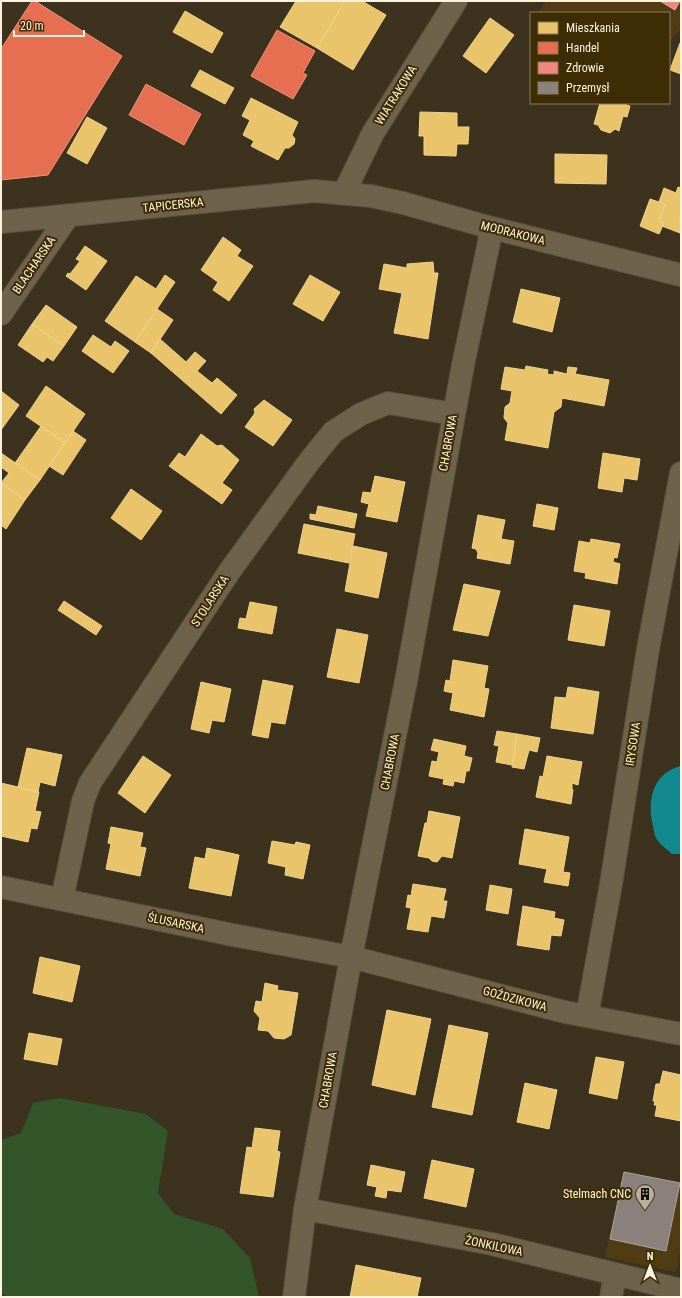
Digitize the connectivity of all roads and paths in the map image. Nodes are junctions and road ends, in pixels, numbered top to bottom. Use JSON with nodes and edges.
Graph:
{"nodes":[{"id":1,"x":456,"y":1,"type":"edge"},
{"id":2,"x":344,"y":193,"type":"junction"},
{"id":3,"x":68,"y":216,"type":"junction"},
{"id":4,"x":1,"y":222,"type":"edge"},
{"id":5,"x":492,"y":228,"type":"junction"},
{"id":6,"x":681,"y":275,"type":"edge"},
{"id":7,"x":1,"y":314,"type":"edge"},
{"id":8,"x":454,"y":414,"type":"junction"},
{"id":9,"x":681,"y":473,"type":"edge"},
{"id":10,"x":1,"y":887,"type":"edge"},
{"id":11,"x":62,"y":899,"type":"junction"},
{"id":12,"x":351,"y":957,"type":"junction"},
{"id":13,"x":587,"y":1016,"type":"junction"},
{"id":14,"x":681,"y":1034,"type":"edge"},
{"id":15,"x":305,"y":1209,"type":"junction"},
{"id":16,"x":615,"y":1275,"type":"junction"},
{"id":17,"x":681,"y":1290,"type":"edge"},
{"id":18,"x":294,"y":1297,"type":"edge"},
{"id":19,"x":611,"y":1297,"type":"edge"}],
"edges":[{"from":1,"to":2,"type":"street","name":"WIATRAKOWA"},
{"from":2,"to":3,"type":"street","name":"TAPICERSKA"},
{"from":2,"to":5,"type":"street","name":"MODRAKOWA"},
{"from":3,"to":4,"type":"street","name":"TAPICERSKA"},
{"from":3,"to":7,"type":"street","name":"BLACHARSKA"},
{"from":5,"to":6,"type":"street","name":"MODRAKOWA"},
{"from":5,"to":8,"type":"street","name":"CHABROWA"},
{"from":8,"to":11,"type":"street","name":"STOLARSKA"},
{"from":8,"to":12,"type":"street","name":"CHABROWA"},
{"from":9,"to":13,"type":"street","name":"IRYSOWA"},
{"from":10,"to":11,"type":"street","name":"ŚLUSARSKA"},
{"from":11,"to":12,"type":"street","name":"ŚLUSARSKA"},
{"from":12,"to":13,"type":"street","name":"GOŹDZIKOWA"},
{"from":12,"to":15,"type":"street","name":"CHABROWA"},
{"from":13,"to":14,"type":"street","name":"GOŹDZIKOWA"},
{"from":15,"to":16,"type":"street","name":"ŻONKILOWA"},
{"from":15,"to":18,"type":"street","name":"CHABROWA"},
{"from":16,"to":17,"type":"street","name":"ŻONKILOWA"},
{"from":16,"to":19,"type":"street"}]}
